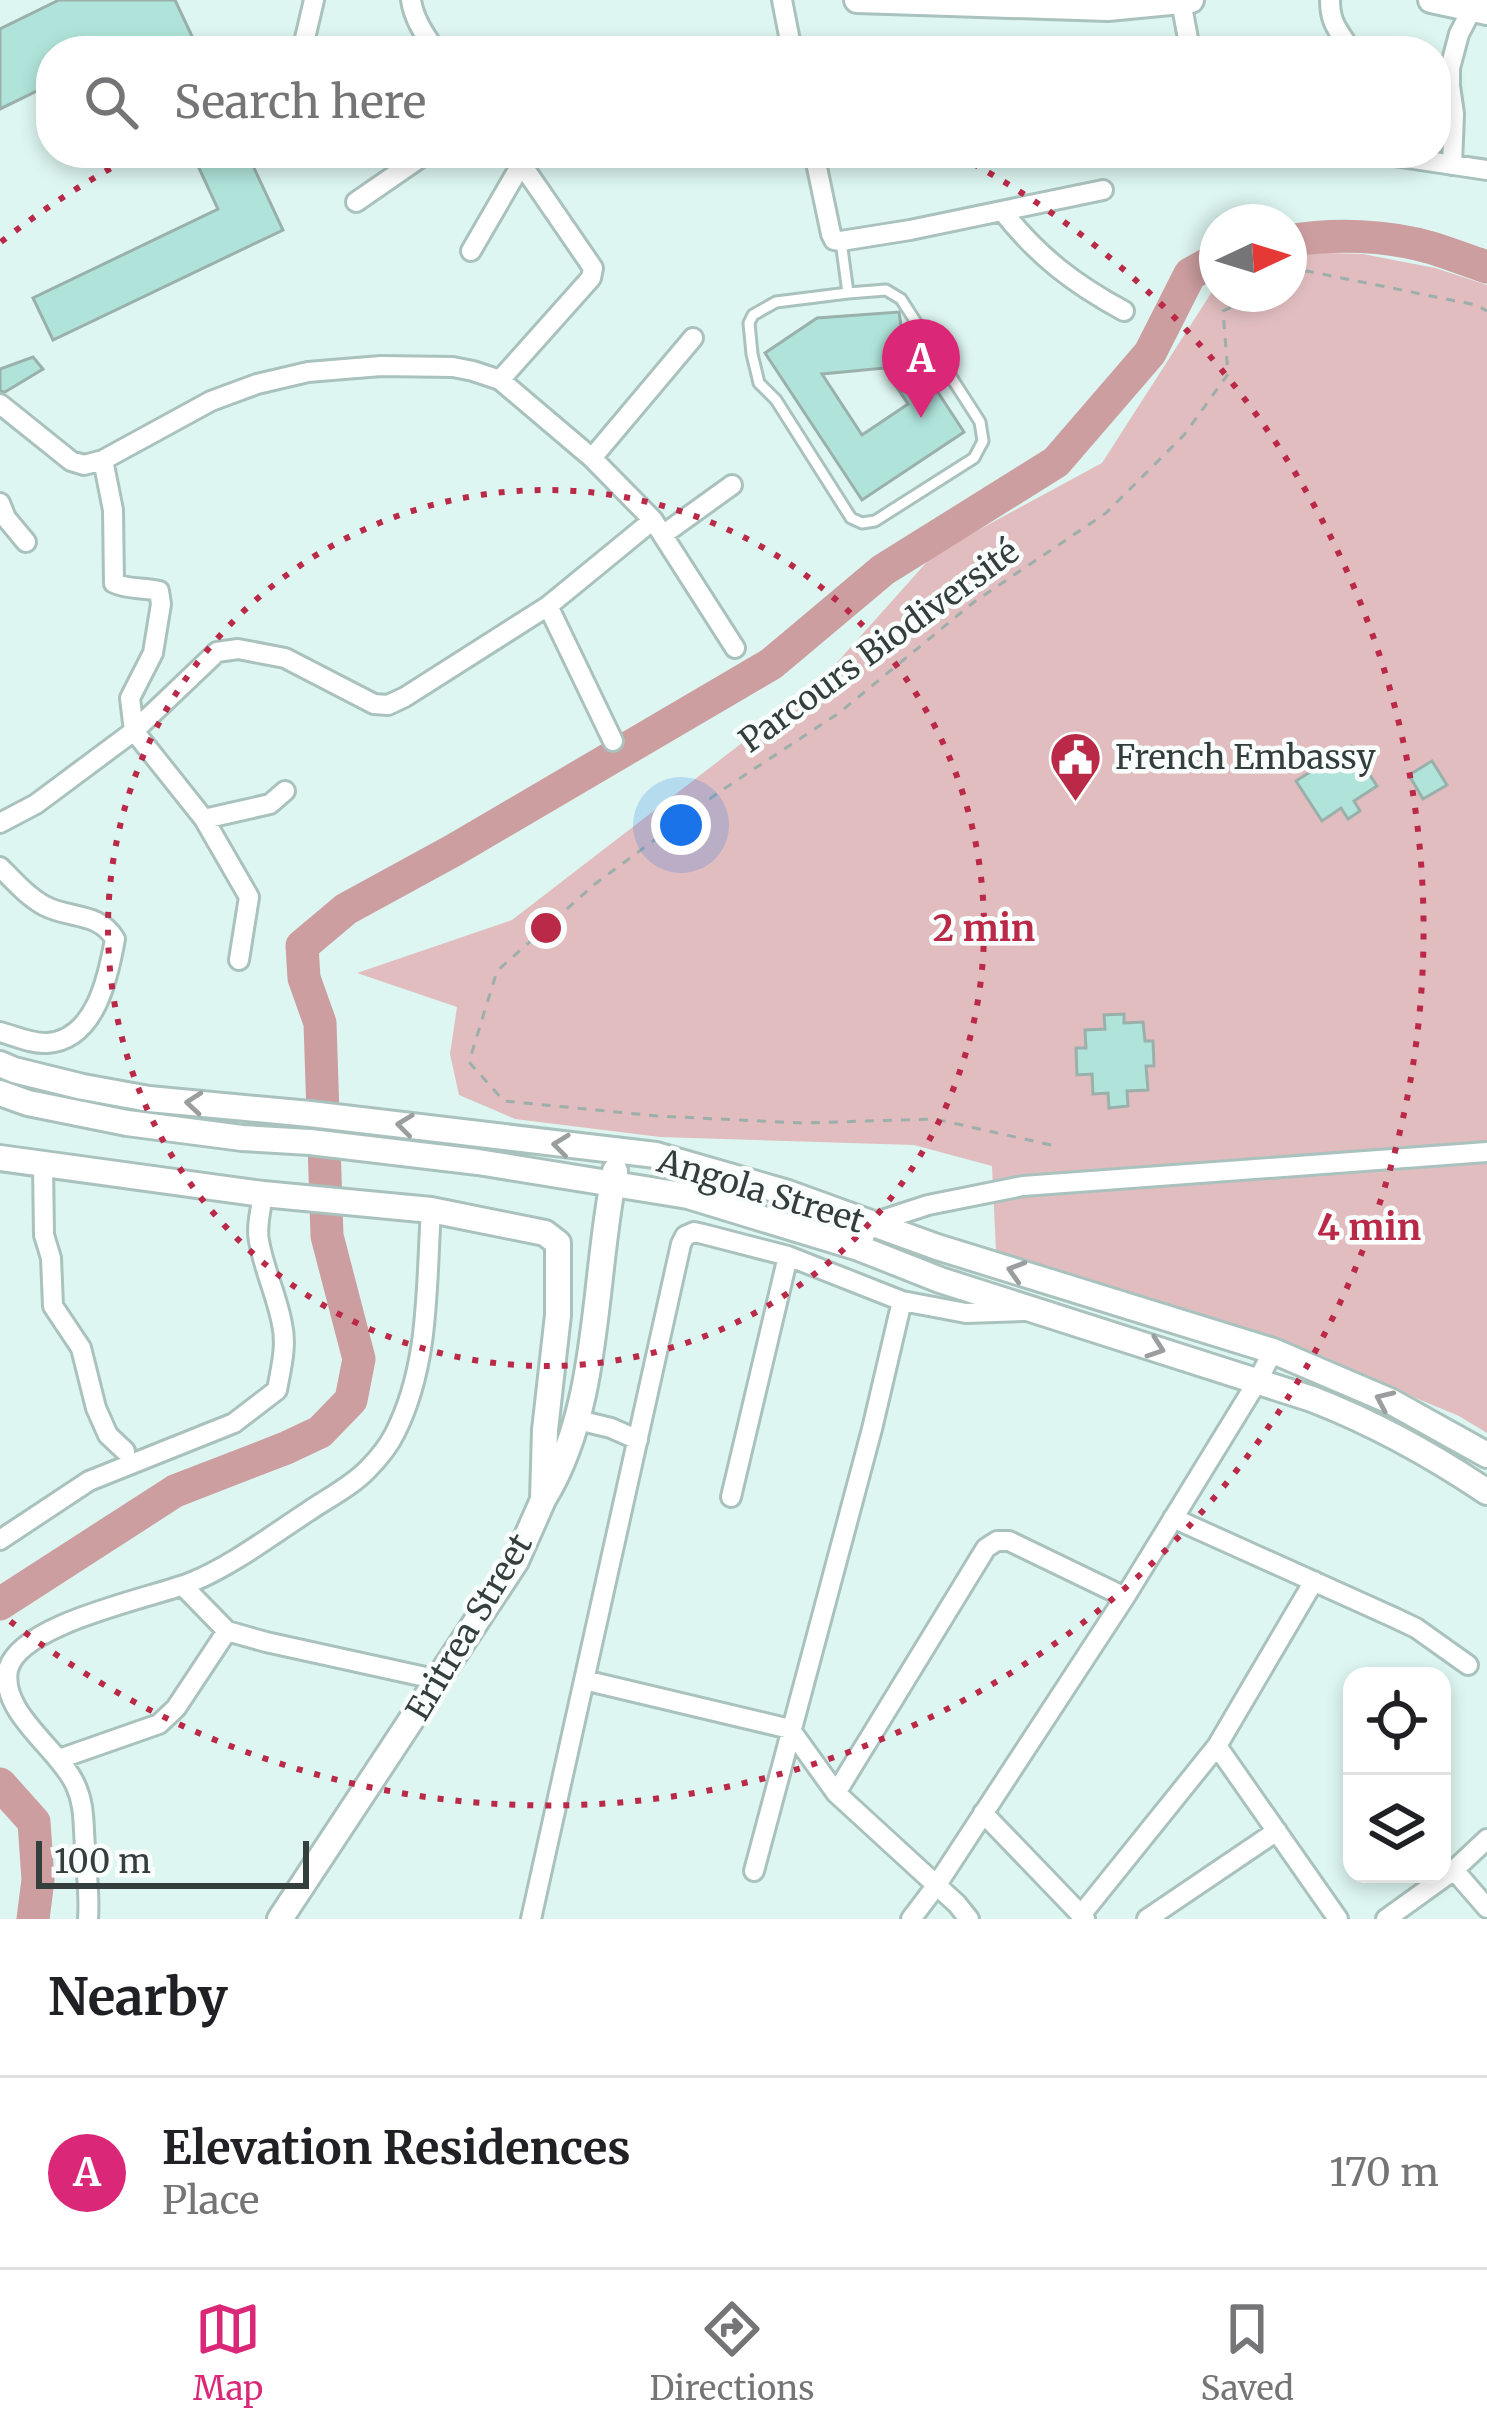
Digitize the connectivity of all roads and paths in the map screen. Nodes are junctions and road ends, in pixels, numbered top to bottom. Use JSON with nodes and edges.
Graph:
{"nodes":[{"id":1,"x":314,"y":0,"type":"edge"},
{"id":2,"x":411,"y":0,"type":"edge"},
{"id":3,"x":782,"y":0,"type":"edge"},
{"id":4,"x":857,"y":0,"type":"edge"},
{"id":5,"x":1191,"y":0,"type":"edge"},
{"id":6,"x":1330,"y":0,"type":"edge"},
{"id":7,"x":1431,"y":0,"type":"edge"},
{"id":8,"x":1180,"y":1,"type":"edge"},
{"id":9,"x":1136,"y":3,"type":"edge"},
{"id":10,"x":1480,"y":10,"type":"edge"},
{"id":11,"x":306,"y":36,"type":"edge"},
{"id":12,"x":426,"y":36,"type":"edge"},
{"id":13,"x":789,"y":36,"type":"edge"},
{"id":14,"x":1187,"y":36,"type":"edge"},
{"id":15,"x":1340,"y":36,"type":"edge"},
{"id":16,"x":1451,"y":64,"type":"edge"},
{"id":17,"x":1451,"y":93,"type":"edge"},
{"id":18,"x":1452,"y":164,"type":"joint"},
{"id":19,"x":405,"y":168,"type":"edge"},
{"id":20,"x":513,"y":168,"type":"edge"},
{"id":21,"x":525,"y":168,"type":"edge"},
{"id":22,"x":817,"y":168,"type":"edge"},
{"id":23,"x":1487,"y":170,"type":"edge"},
{"id":24,"x":1103,"y":190,"type":"dead end"},
{"id":25,"x":356,"y":202,"type":"dead end"},
{"id":26,"x":1004,"y":212,"type":"junction"},
{"id":27,"x":842,"y":241,"type":"junction"},
{"id":28,"x":471,"y":250,"type":"dead end"},
{"id":29,"x":1307,"y":271,"type":"edge"},
{"id":30,"x":848,"y":293,"type":"junction"},
{"id":31,"x":1487,"y":310,"type":"edge"},
{"id":32,"x":1124,"y":311,"type":"dead end"},
{"id":33,"x":1223,"y":312,"type":"edge"},
{"id":34,"x":693,"y":338,"type":"dead end"},
{"id":35,"x":500,"y":380,"type":"junction"},
{"id":36,"x":0,"y":404,"type":"edge"},
{"id":37,"x":592,"y":458,"type":"junction"},
{"id":38,"x":103,"y":460,"type":"junction"},
{"id":39,"x":732,"y":485,"type":"dead end"},
{"id":40,"x":0,"y":502,"type":"edge"},
{"id":41,"x":659,"y":527,"type":"junction"},
{"id":42,"x":26,"y":542,"type":"dead end"},
{"id":43,"x":548,"y":606,"type":"junction"},
{"id":44,"x":735,"y":648,"type":"dead end"},
{"id":45,"x":134,"y":731,"type":"junction"},
{"id":46,"x":613,"y":741,"type":"dead end"},
{"id":47,"x":286,"y":791,"type":"dead end"},
{"id":48,"x":204,"y":819,"type":"junction"},
{"id":49,"x":0,"y":823,"type":"edge"},
{"id":50,"x":0,"y":867,"type":"edge"},
{"id":51,"x":239,"y":960,"type":"dead end"},
{"id":52,"x":0,"y":1032,"type":"edge"},
{"id":53,"x":0,"y":1064,"type":"edge"},
{"id":54,"x":0,"y":1093,"type":"edge"},
{"id":55,"x":1051,"y":1145,"type":"dead end"},
{"id":56,"x":619,"y":1152,"type":"junction"},
{"id":57,"x":1487,"y":1152,"type":"edge"},
{"id":58,"x":0,"y":1158,"type":"edge"},
{"id":59,"x":43,"y":1164,"type":"junction"},
{"id":60,"x":612,"y":1185,"type":"junction"},
{"id":61,"x":263,"y":1194,"type":"junction"},
{"id":62,"x":431,"y":1210,"type":"junction"},
{"id":63,"x":865,"y":1236,"type":"junction"},
{"id":64,"x":788,"y":1256,"type":"junction"},
{"id":65,"x":902,"y":1301,"type":"junction"},
{"id":66,"x":1036,"y":1310,"type":"junction"},
{"id":67,"x":1273,"y":1351,"type":"junction"},
{"id":68,"x":1257,"y":1382,"type":"junction"},
{"id":69,"x":578,"y":1420,"type":"junction"},
{"id":70,"x":638,"y":1440,"type":"junction"},
{"id":71,"x":125,"y":1450,"type":"dead end"},
{"id":72,"x":1487,"y":1455,"type":"edge"},
{"id":73,"x":1487,"y":1492,"type":"edge"},
{"id":74,"x":731,"y":1497,"type":"dead end"},
{"id":75,"x":543,"y":1500,"type":"junction"},
{"id":76,"x":1173,"y":1518,"type":"junction"},
{"id":77,"x":0,"y":1540,"type":"edge"},
{"id":78,"x":1314,"y":1581,"type":"junction"},
{"id":79,"x":186,"y":1589,"type":"dead end"},
{"id":80,"x":1124,"y":1597,"type":"junction"},
{"id":81,"x":227,"y":1630,"type":"junction"},
{"id":82,"x":1468,"y":1665,"type":"dead end"},
{"id":83,"x":439,"y":1680,"type":"junction"},
{"id":84,"x":584,"y":1680,"type":"junction"},
{"id":85,"x":790,"y":1729,"type":"junction"},
{"id":86,"x":1217,"y":1746,"type":"junction"},
{"id":87,"x":59,"y":1760,"type":"junction"},
{"id":88,"x":836,"y":1793,"type":"junction"},
{"id":89,"x":983,"y":1814,"type":"junction"},
{"id":90,"x":1277,"y":1831,"type":"junction"},
{"id":91,"x":1487,"y":1839,"type":"edge"},
{"id":92,"x":1454,"y":1870,"type":"junction"},
{"id":93,"x":754,"y":1871,"type":"dead end"},
{"id":94,"x":935,"y":1886,"type":"junction"},
{"id":95,"x":1487,"y":1908,"type":"edge"},
{"id":96,"x":1083,"y":1917,"type":"edge"},
{"id":97,"x":88,"y":1919,"type":"edge"},
{"id":98,"x":280,"y":1919,"type":"edge"},
{"id":99,"x":530,"y":1919,"type":"edge"},
{"id":100,"x":911,"y":1919,"type":"edge"},
{"id":101,"x":969,"y":1919,"type":"edge"},
{"id":102,"x":1147,"y":1919,"type":"edge"},
{"id":103,"x":1338,"y":1919,"type":"edge"},
{"id":104,"x":1386,"y":1919,"type":"edge"}],
"edges":[{"from":1,"to":11,"type":"street"},
{"from":2,"to":12,"type":"street"},
{"from":3,"to":13,"type":"street"},
{"from":4,"to":9,"type":"main road"},
{"from":5,"to":8,"type":"main road"},
{"from":6,"to":15,"type":"street"},
{"from":7,"to":10,"type":"main road"},
{"from":8,"to":9,"type":"main road"},
{"from":8,"to":14,"type":"street"},
{"from":10,"to":16,"type":"street"},
{"from":17,"to":18,"type":"street"},
{"from":18,"to":23,"type":"street"},
{"from":19,"to":25,"type":"street"},
{"from":20,"to":28,"type":"street"},
{"from":21,"to":35,"type":"street"},
{"from":22,"to":27,"type":"street"},
{"from":24,"to":26,"type":"street"},
{"from":26,"to":27,"type":"street"},
{"from":26,"to":32,"type":"street"},
{"from":27,"to":30,"type":"lane"},
{"from":29,"to":31,"type":"path"},
{"from":30,"to":30,"type":"lane"},
{"from":33,"to":55,"type":"path","name":"Parcours Biodiversité"},
{"from":34,"to":37,"type":"street"},
{"from":35,"to":37,"type":"street"},
{"from":35,"to":38,"type":"street"},
{"from":36,"to":38,"type":"street"},
{"from":37,"to":41,"type":"street"},
{"from":38,"to":45,"type":"street"},
{"from":39,"to":41,"type":"street"},
{"from":40,"to":42,"type":"street"},
{"from":41,"to":43,"type":"street"},
{"from":41,"to":44,"type":"street"},
{"from":43,"to":45,"type":"street"},
{"from":43,"to":46,"type":"street"},
{"from":45,"to":48,"type":"street"},
{"from":45,"to":49,"type":"street"},
{"from":47,"to":48,"type":"street"},
{"from":48,"to":51,"type":"street"},
{"from":50,"to":52,"type":"street"},
{"from":56,"to":53,"type":"main road","name":"Angola Street","one_way":true},
{"from":54,"to":60,"type":"main road"},
{"from":56,"to":60,"type":"main road"},
{"from":56,"to":63,"type":"main road","name":"Angola Street"},
{"from":57,"to":63,"type":"street"},
{"from":58,"to":59,"type":"main road"},
{"from":59,"to":61,"type":"main road"},
{"from":59,"to":71,"type":"street"},
{"from":60,"to":63,"type":"main road"},
{"from":60,"to":69,"type":"main road"},
{"from":61,"to":62,"type":"main road"},
{"from":61,"to":77,"type":"street"},
{"from":62,"to":75,"type":"main road","name":"Eritrea Street"},
{"from":62,"to":87,"type":"street"},
{"from":63,"to":66,"type":"main road"},
{"from":67,"to":63,"type":"main road","name":"Angola Street","one_way":true},
{"from":64,"to":65,"type":"street"},
{"from":64,"to":70,"type":"street"},
{"from":64,"to":74,"type":"street"},
{"from":65,"to":66,"type":"street"},
{"from":65,"to":85,"type":"street"},
{"from":66,"to":68,"type":"main road","one_way":true},
{"from":67,"to":68,"type":"street"},
{"from":72,"to":67,"type":"main road","name":"Angola Street","one_way":true},
{"from":68,"to":73,"type":"main road"},
{"from":68,"to":76,"type":"street"},
{"from":69,"to":70,"type":"street"},
{"from":69,"to":75,"type":"main road"},
{"from":70,"to":84,"type":"street"},
{"from":75,"to":83,"type":"main road","name":"Eritrea Street"},
{"from":76,"to":78,"type":"street"},
{"from":76,"to":80,"type":"street"},
{"from":78,"to":82,"type":"street"},
{"from":78,"to":86,"type":"street"},
{"from":79,"to":81,"type":"street"},
{"from":80,"to":88,"type":"street"},
{"from":80,"to":89,"type":"street"},
{"from":81,"to":83,"type":"street"},
{"from":81,"to":87,"type":"street"},
{"from":83,"to":98,"type":"main road","name":"Eritrea Street"},
{"from":84,"to":85,"type":"street"},
{"from":84,"to":99,"type":"street"},
{"from":85,"to":88,"type":"street"},
{"from":85,"to":93,"type":"street"},
{"from":86,"to":90,"type":"street"},
{"from":86,"to":96,"type":"street"},
{"from":87,"to":97,"type":"street"},
{"from":88,"to":94,"type":"street"},
{"from":89,"to":94,"type":"street"},
{"from":89,"to":96,"type":"street"},
{"from":90,"to":102,"type":"street"},
{"from":90,"to":103,"type":"street"},
{"from":91,"to":92,"type":"street"},
{"from":92,"to":95,"type":"street"},
{"from":92,"to":104,"type":"street"},
{"from":94,"to":100,"type":"street"},
{"from":94,"to":101,"type":"street"}]}
